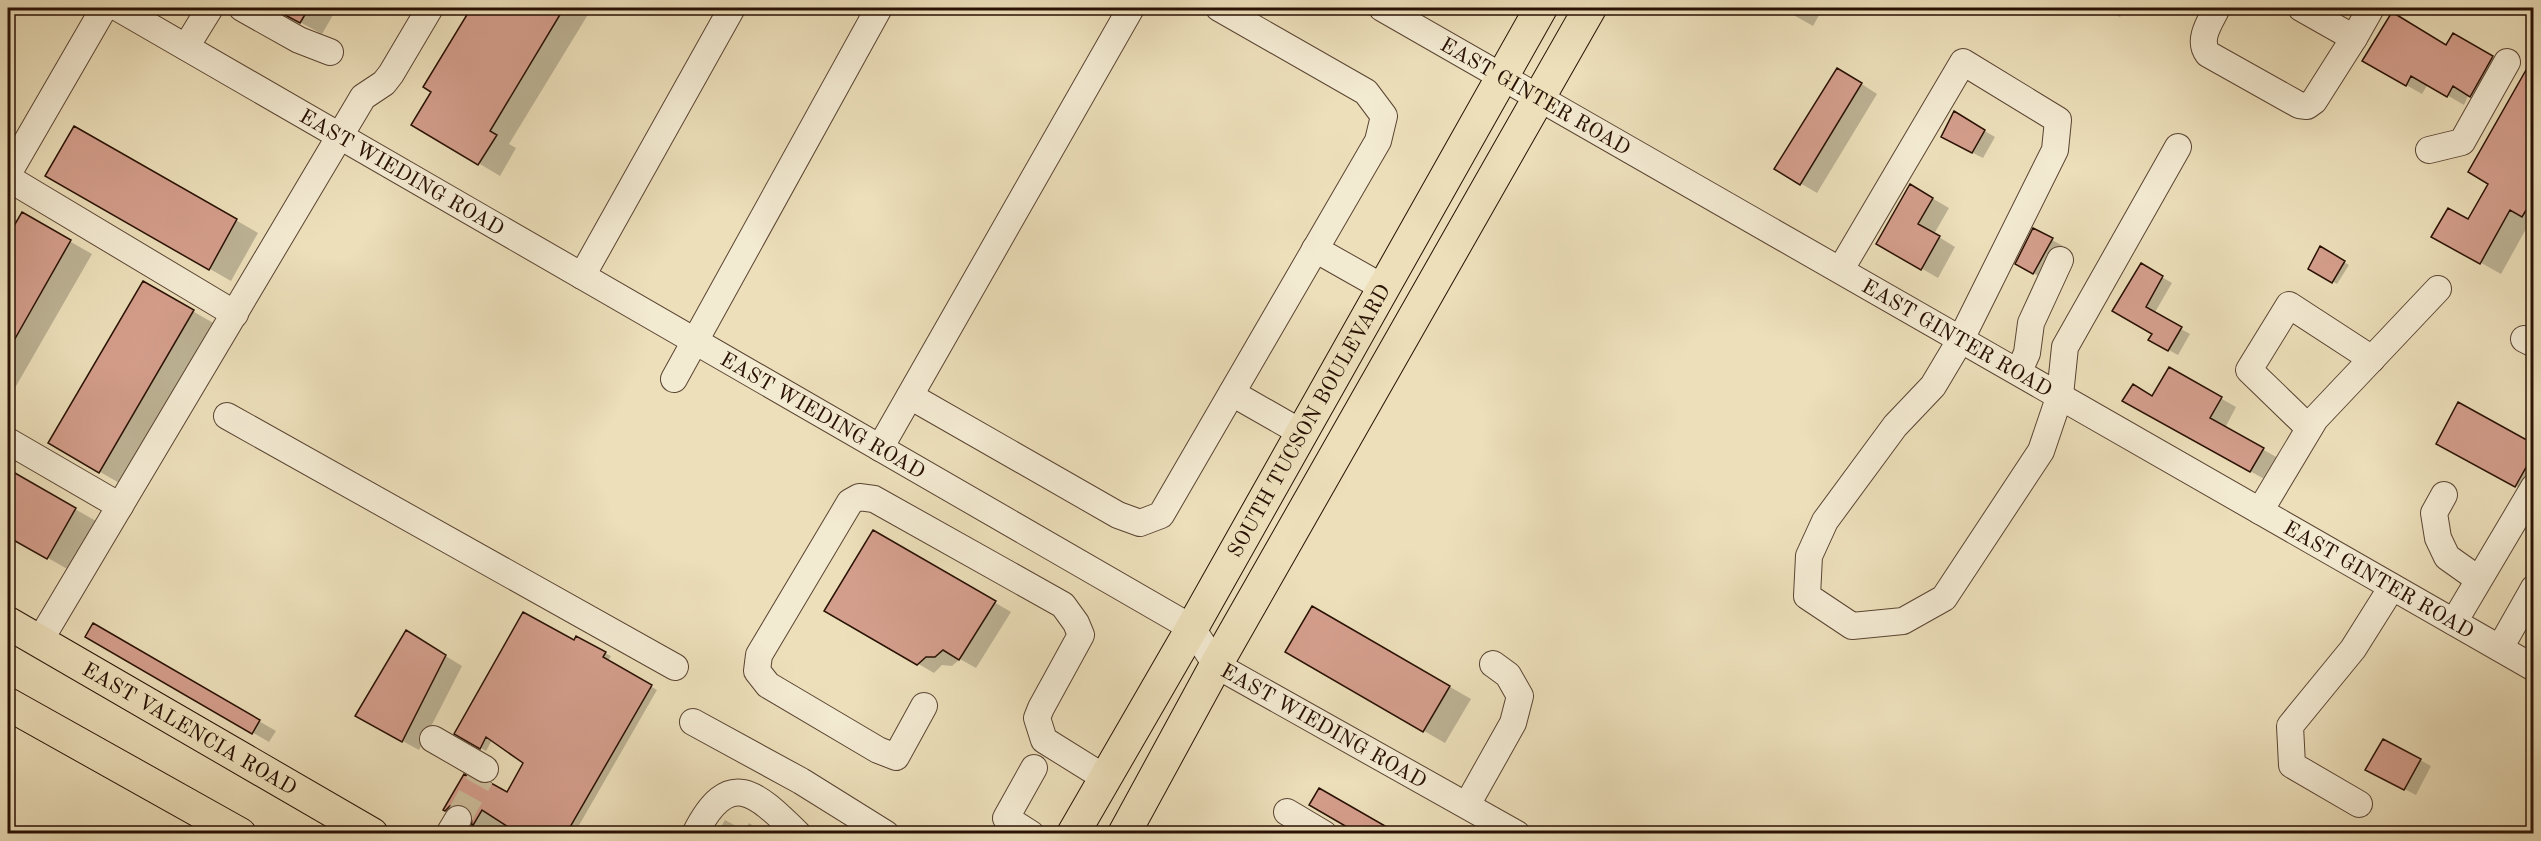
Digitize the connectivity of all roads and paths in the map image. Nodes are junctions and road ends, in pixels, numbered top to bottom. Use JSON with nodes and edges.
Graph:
{"nodes":[{"id":1,"x":104,"y":8,"type":"edge"},
{"id":2,"x":118,"y":8,"type":"edge"},
{"id":3,"x":210,"y":8,"type":"edge"},
{"id":4,"x":242,"y":8,"type":"edge"},
{"id":5,"x":430,"y":8,"type":"edge"},
{"id":6,"x":732,"y":8,"type":"edge"},
{"id":7,"x":879,"y":8,"type":"edge"},
{"id":8,"x":1131,"y":8,"type":"edge"},
{"id":9,"x":1219,"y":8,"type":"edge"},
{"id":10,"x":1382,"y":8,"type":"edge"},
{"id":11,"x":1541,"y":8,"type":"edge"},
{"id":12,"x":1590,"y":8,"type":"edge"},
{"id":13,"x":2217,"y":8,"type":"edge"},
{"id":14,"x":2301,"y":8,"type":"edge"},
{"id":15,"x":2371,"y":8,"type":"edge"},
{"id":16,"x":2354,"y":38,"type":"junction"},
{"id":17,"x":186,"y":47,"type":"junction"},
{"id":18,"x":330,"y":52,"type":"dead end"},
{"id":19,"x":2507,"y":62,"type":"dead end"},
{"id":20,"x":1503,"y":75,"type":"junction"},
{"id":21,"x":1541,"y":97,"type":"junction"},
{"id":22,"x":339,"y":136,"type":"junction"},
{"id":23,"x":2178,"y":147,"type":"dead end"},
{"id":24,"x":2429,"y":150,"type":"dead end"},
{"id":25,"x":8,"y":174,"type":"edge"},
{"id":26,"x":8,"y":178,"type":"edge"},
{"id":27,"x":1315,"y":249,"type":"junction"},
{"id":28,"x":2060,"y":260,"type":"dead end"},
{"id":29,"x":1841,"y":269,"type":"junction"},
{"id":30,"x":582,"y":276,"type":"junction"},
{"id":31,"x":1384,"y":288,"type":"junction"},
{"id":32,"x":2438,"y":289,"type":"dead end"},
{"id":33,"x":235,"y":314,"type":"junction"},
{"id":34,"x":1961,"y":339,"type":"junction"},
{"id":35,"x":694,"y":340,"type":"junction"},
{"id":36,"x":2372,"y":359,"type":"junction"},
{"id":37,"x":2019,"y":372,"type":"junction"},
{"id":38,"x":674,"y":379,"type":"dead end"},
{"id":39,"x":1232,"y":393,"type":"junction"},
{"id":40,"x":2060,"y":395,"type":"junction"},
{"id":41,"x":910,"y":396,"type":"junction"},
{"id":42,"x":227,"y":416,"type":"dead end"},
{"id":43,"x":2309,"y":428,"type":"junction"},
{"id":44,"x":1302,"y":433,"type":"junction"},
{"id":45,"x":8,"y":441,"type":"edge"},
{"id":46,"x":880,"y":448,"type":"junction"},
{"id":47,"x":2534,"y":487,"type":"edge"},
{"id":48,"x":2444,"y":495,"type":"dead end"},
{"id":49,"x":120,"y":506,"type":"junction"},
{"id":50,"x":2260,"y":510,"type":"junction"},
{"id":51,"x":2478,"y":579,"type":"junction"},
{"id":52,"x":2392,"y":587,"type":"junction"},
{"id":53,"x":2534,"y":588,"type":"edge"},
{"id":54,"x":2454,"y":622,"type":"junction"},
{"id":55,"x":8,"y":623,"type":"edge"},
{"id":56,"x":1192,"y":628,"type":"junction"},
{"id":57,"x":39,"y":642,"type":"junction"},
{"id":58,"x":2499,"y":648,"type":"junction"},
{"id":59,"x":1493,"y":664,"type":"dead end"},
{"id":60,"x":1216,"y":665,"type":"junction"},
{"id":61,"x":675,"y":667,"type":"dead end"},
{"id":62,"x":2534,"y":668,"type":"edge"},
{"id":63,"x":8,"y":704,"type":"edge"},
{"id":64,"x":924,"y":706,"type":"dead end"},
{"id":65,"x":693,"y":722,"type":"dead end"},
{"id":66,"x":433,"y":739,"type":"dead end"},
{"id":67,"x":1034,"y":768,"type":"dead end"},
{"id":68,"x":486,"y":769,"type":"dead end"},
{"id":69,"x":1105,"y":778,"type":"junction"},
{"id":70,"x":2359,"y":804,"type":"dead end"},
{"id":71,"x":1467,"y":805,"type":"junction"},
{"id":72,"x":1287,"y":812,"type":"dead end"},
{"id":73,"x":240,"y":834,"type":"edge"},
{"id":74,"x":372,"y":834,"type":"edge"},
{"id":75,"x":695,"y":834,"type":"edge"},
{"id":76,"x":798,"y":834,"type":"edge"},
{"id":77,"x":886,"y":834,"type":"edge"},
{"id":78,"x":1031,"y":834,"type":"edge"},
{"id":79,"x":1073,"y":834,"type":"edge"},
{"id":80,"x":1124,"y":834,"type":"edge"},
{"id":81,"x":1324,"y":834,"type":"edge"},
{"id":82,"x":1517,"y":834,"type":"edge"}],
"edges":[{"from":1,"to":25,"type":"street"},
{"from":2,"to":17,"type":"street","name":"EAST WIEDING ROAD"},
{"from":3,"to":17,"type":"street"},
{"from":4,"to":18,"type":"street"},
{"from":5,"to":22,"type":"street"},
{"from":6,"to":30,"type":"street"},
{"from":7,"to":35,"type":"street"},
{"from":8,"to":41,"type":"street"},
{"from":9,"to":27,"type":"street"},
{"from":10,"to":20,"type":"street","name":"EAST GINTER ROAD"},
{"from":11,"to":20,"type":"main road","name":"SOUTH TUCSON BOULEVARD"},
{"from":12,"to":21,"type":"main road","name":"SOUTH TUCSON BOULEVARD"},
{"from":13,"to":16,"type":"street"},
{"from":14,"to":16,"type":"street"},
{"from":15,"to":16,"type":"street"},
{"from":17,"to":22,"type":"street","name":"EAST WIEDING ROAD"},
{"from":19,"to":24,"type":"street"},
{"from":20,"to":21,"type":"street","name":"EAST GINTER ROAD"},
{"from":20,"to":31,"type":"main road","name":"SOUTH TUCSON BOULEVARD"},
{"from":21,"to":29,"type":"street","name":"EAST GINTER ROAD"},
{"from":21,"to":60,"type":"main road","name":"SOUTH TUCSON BOULEVARD"},
{"from":22,"to":30,"type":"street","name":"EAST WIEDING ROAD"},
{"from":22,"to":33,"type":"street"},
{"from":23,"to":40,"type":"street"},
{"from":26,"to":33,"type":"street"},
{"from":27,"to":31,"type":"street"},
{"from":27,"to":39,"type":"street"},
{"from":28,"to":37,"type":"street"},
{"from":29,"to":34,"type":"street","name":"EAST GINTER ROAD"},
{"from":29,"to":34,"type":"street"},
{"from":30,"to":35,"type":"street","name":"EAST WIEDING ROAD"},
{"from":31,"to":44,"type":"main road","name":"SOUTH TUCSON BOULEVARD"},
{"from":32,"to":36,"type":"street"},
{"from":33,"to":49,"type":"street"},
{"from":34,"to":37,"type":"street","name":"EAST GINTER ROAD"},
{"from":34,"to":40,"type":"street"},
{"from":35,"to":38,"type":"street"},
{"from":35,"to":46,"type":"street","name":"EAST WIEDING ROAD"},
{"from":36,"to":43,"type":"street"},
{"from":36,"to":43,"type":"street"},
{"from":37,"to":40,"type":"street","name":"EAST GINTER ROAD"},
{"from":39,"to":41,"type":"street"},
{"from":39,"to":44,"type":"street"},
{"from":40,"to":50,"type":"street","name":"EAST GINTER ROAD"},
{"from":41,"to":46,"type":"street"},
{"from":42,"to":61,"type":"street"},
{"from":43,"to":50,"type":"street"},
{"from":44,"to":56,"type":"main road","name":"SOUTH TUCSON BOULEVARD"},
{"from":45,"to":49,"type":"street"},
{"from":46,"to":56,"type":"street","name":"EAST WIEDING ROAD"},
{"from":47,"to":51,"type":"street"},
{"from":48,"to":51,"type":"street"},
{"from":49,"to":57,"type":"street"},
{"from":50,"to":52,"type":"street","name":"EAST GINTER ROAD"},
{"from":51,"to":54,"type":"street"},
{"from":52,"to":54,"type":"street","name":"EAST GINTER ROAD"},
{"from":52,"to":70,"type":"street"},
{"from":53,"to":58,"type":"street"},
{"from":54,"to":58,"type":"street","name":"EAST GINTER ROAD"},
{"from":55,"to":57,"type":"main road","name":"EAST VALENCIA ROAD"},
{"from":56,"to":60,"type":"street","name":"EAST WIEDING ROAD"},
{"from":56,"to":69,"type":"main road","name":"SOUTH TUCSON BOULEVARD"},
{"from":57,"to":74,"type":"main road","name":"EAST VALENCIA ROAD"},
{"from":58,"to":62,"type":"street","name":"EAST GINTER ROAD"},
{"from":59,"to":71,"type":"street"},
{"from":60,"to":71,"type":"street","name":"EAST WIEDING ROAD"},
{"from":60,"to":80,"type":"main road","name":"SOUTH TUCSON BOULEVARD"},
{"from":63,"to":73,"type":"main road"},
{"from":64,"to":69,"type":"street"},
{"from":65,"to":77,"type":"street"},
{"from":66,"to":68,"type":"street"},
{"from":67,"to":78,"type":"street"},
{"from":69,"to":79,"type":"main road","name":"SOUTH TUCSON BOULEVARD"},
{"from":71,"to":82,"type":"street","name":"EAST WIEDING ROAD"},
{"from":72,"to":81,"type":"street"},
{"from":75,"to":76,"type":"street"}]}
